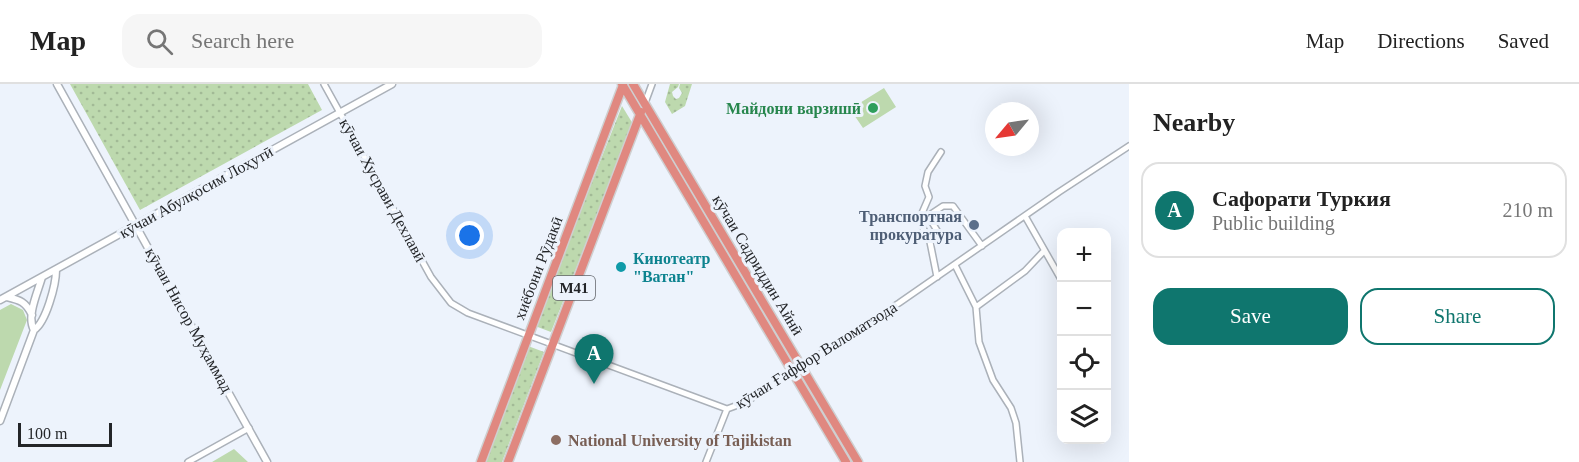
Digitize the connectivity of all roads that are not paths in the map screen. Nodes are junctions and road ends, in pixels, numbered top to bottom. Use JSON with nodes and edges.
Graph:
{"nodes":[{"id":1,"x":57,"y":84,"type":"edge"},
{"id":2,"x":324,"y":84,"type":"edge"},
{"id":3,"x":392,"y":84,"type":"edge"},
{"id":4,"x":633,"y":84,"type":"edge"},
{"id":5,"x":652,"y":84,"type":"edge"},
{"id":6,"x":623,"y":85,"type":"edge"},
{"id":7,"x":645,"y":103,"type":"junction"},
{"id":8,"x":340,"y":112,"type":"junction"},
{"id":9,"x":640,"y":115,"type":"junction"},
{"id":10,"x":1129,"y":146,"type":"edge"},
{"id":11,"x":941,"y":152,"type":"dead end"},
{"id":12,"x":1025,"y":216,"type":"junction"},
{"id":13,"x":136,"y":225,"type":"junction"},
{"id":14,"x":712,"y":226,"type":"junction"},
{"id":15,"x":938,"y":232,"type":"dead end"},
{"id":16,"x":982,"y":246,"type":"junction"},
{"id":17,"x":1044,"y":251,"type":"junction"},
{"id":18,"x":955,"y":265,"type":"junction"},
{"id":19,"x":56,"y":270,"type":"junction"},
{"id":20,"x":1057,"y":273,"type":"edge"},
{"id":21,"x":937,"y":277,"type":"junction"},
{"id":22,"x":42,"y":278,"type":"junction"},
{"id":23,"x":443,"y":295,"type":"joint"},
{"id":24,"x":3,"y":298,"type":"edge"},
{"id":25,"x":976,"y":307,"type":"junction"},
{"id":26,"x":32,"y":315,"type":"junction"},
{"id":27,"x":34,"y":330,"type":"junction"},
{"id":28,"x":529,"y":335,"type":"junction"},
{"id":29,"x":554,"y":344,"type":"junction"},
{"id":30,"x":801,"y":366,"type":"junction"},
{"id":31,"x":793,"y":372,"type":"junction"},
{"id":32,"x":727,"y":409,"type":"junction"},
{"id":33,"x":0,"y":421,"type":"edge"},
{"id":34,"x":249,"y":428,"type":"junction"},
{"id":35,"x":188,"y":462,"type":"edge"},
{"id":36,"x":267,"y":462,"type":"edge"},
{"id":37,"x":481,"y":462,"type":"edge"},
{"id":38,"x":508,"y":462,"type":"edge"},
{"id":39,"x":706,"y":462,"type":"edge"},
{"id":40,"x":846,"y":462,"type":"edge"},
{"id":41,"x":858,"y":462,"type":"edge"},
{"id":42,"x":1020,"y":462,"type":"edge"}],
"edges":[{"from":1,"to":13,"type":"street","name":"кӯчаи Нисор Муҳаммад"},
{"from":2,"to":8,"type":"street","name":"кӯчаи Хусрави Дехлавӣ"},
{"from":3,"to":8,"type":"street","name":"кӯчаи Абулқосим Лоҳутӣ"},
{"from":4,"to":7,"type":"highway","name":"кӯчаи Садриддин Айнӣ","number":"M41"},
{"from":5,"to":7,"type":"street"},
{"from":6,"to":9,"type":"highway","name":"кӯчаи Садриддин Айнӣ","number":"M41"},
{"from":6,"to":28,"type":"highway","name":"хиёбони Рӯдакӣ","number":"M41"},
{"from":7,"to":9,"type":"highway"},
{"from":7,"to":14,"type":"highway","name":"кӯчаи Садриддин Айнӣ","number":"M41"},
{"from":8,"to":13,"type":"street","name":"кӯчаи Абулқосим Лоҳутӣ"},
{"from":8,"to":23,"type":"street","name":"кӯчаи Хусрави Дехлавӣ"},
{"from":9,"to":14,"type":"highway","name":"кӯчаи Садриддин Айнӣ","number":"M41"},
{"from":9,"to":29,"type":"highway","number":"M41"},
{"from":10,"to":12,"type":"street","name":"кӯчаи Ғаффор Валоматзода"},
{"from":11,"to":21,"type":"street"},
{"from":12,"to":16,"type":"street","name":"кӯчаи Ғаффор Валоматзода"},
{"from":12,"to":17,"type":"street"},
{"from":13,"to":19,"type":"street","name":"кӯчаи Абулқосим Лоҳутӣ"},
{"from":13,"to":34,"type":"street","name":"кӯчаи Нисор Муҳаммад"},
{"from":14,"to":30,"type":"highway","name":"кӯчаи Садриддин Айнӣ","number":"M41"},
{"from":14,"to":31,"type":"highway","name":"кӯчаи Садриддин Айнӣ","number":"M41"},
{"from":15,"to":16,"type":"street"},
{"from":16,"to":18,"type":"street","name":"кӯчаи Ғаффор Валоматзода"},
{"from":17,"to":20,"type":"street"},
{"from":17,"to":25,"type":"street"},
{"from":18,"to":21,"type":"street","name":"кӯчаи Ғаффор Валоматзода"},
{"from":18,"to":25,"type":"street"},
{"from":19,"to":22,"type":"street","name":"кӯчаи Абулқосим Лоҳутӣ"},
{"from":19,"to":27,"type":"street"},
{"from":21,"to":30,"type":"street","name":"кӯчаи Ғаффор Валоматзода"},
{"from":22,"to":24,"type":"street","name":"кӯчаи Абулқосим Лоҳутӣ"},
{"from":22,"to":26,"type":"street"},
{"from":23,"to":28,"type":"street","name":"кӯчаи Ғаффор Валоматзода"},
{"from":24,"to":26,"type":"street"},
{"from":25,"to":42,"type":"street"},
{"from":26,"to":27,"type":"street"},
{"from":27,"to":33,"type":"street"},
{"from":28,"to":29,"type":"street","name":"кӯчаи Ғаффор Валоматзода"},
{"from":28,"to":37,"type":"highway","name":"хиёбони Рӯдакӣ","number":"M41"},
{"from":29,"to":32,"type":"street","name":"кӯчаи Ғаффор Валоматзода"},
{"from":29,"to":38,"type":"highway","number":"M41"},
{"from":30,"to":31,"type":"street","name":"кӯчаи Ғаффор Валоматзода"},
{"from":30,"to":41,"type":"highway","name":"кӯчаи Садриддин Айнӣ","number":"M41"},
{"from":31,"to":32,"type":"street","name":"кӯчаи Ғаффор Валоматзода"},
{"from":31,"to":40,"type":"highway","name":"кӯчаи Садриддин Айнӣ","number":"M41"},
{"from":32,"to":39,"type":"street"},
{"from":34,"to":35,"type":"street"},
{"from":34,"to":36,"type":"street","name":"кӯчаи Нисор Муҳаммад"}]}
